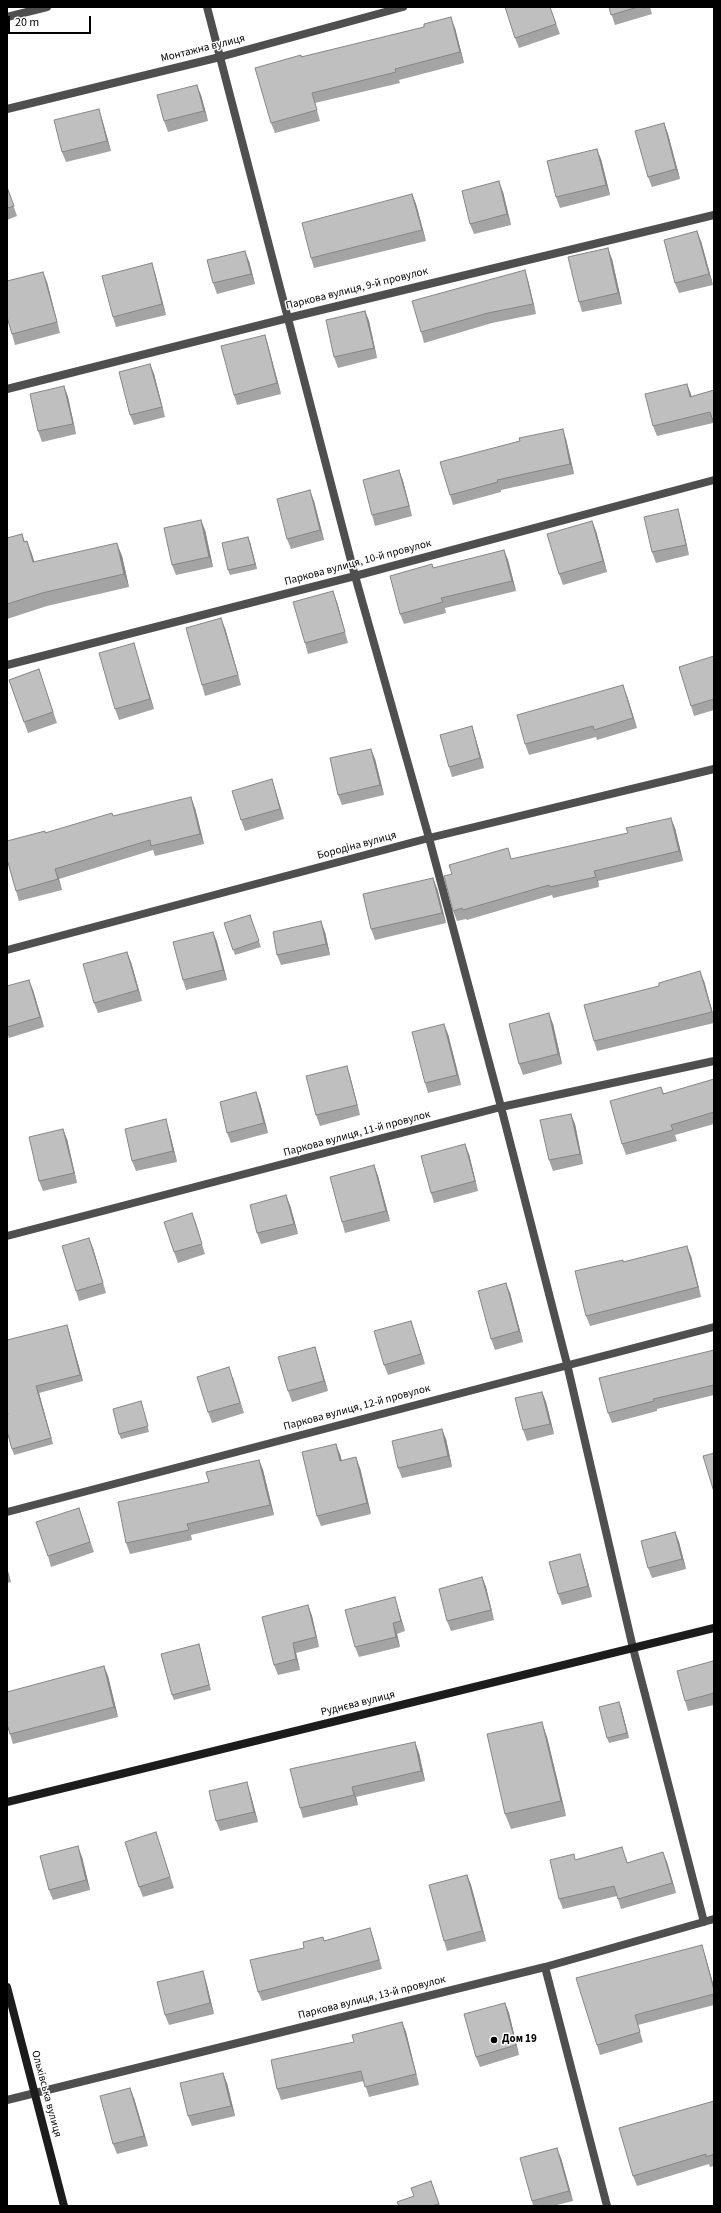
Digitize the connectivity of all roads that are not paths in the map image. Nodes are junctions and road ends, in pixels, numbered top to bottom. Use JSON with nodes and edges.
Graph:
{"nodes":[{"id":1,"x":47,"y":7,"type":"edge"},
{"id":2,"x":207,"y":7,"type":"edge"},
{"id":3,"x":403,"y":7,"type":"edge"},
{"id":4,"x":7,"y":17,"type":"edge"},
{"id":5,"x":220,"y":57,"type":"junction"},
{"id":6,"x":7,"y":109,"type":"edge"},
{"id":7,"x":714,"y":215,"type":"edge"},
{"id":8,"x":288,"y":318,"type":"junction"},
{"id":9,"x":7,"y":389,"type":"edge"},
{"id":10,"x":714,"y":480,"type":"edge"},
{"id":11,"x":355,"y":576,"type":"junction"},
{"id":12,"x":7,"y":665,"type":"edge"},
{"id":13,"x":714,"y":769,"type":"edge"},
{"id":14,"x":429,"y":838,"type":"junction"},
{"id":15,"x":7,"y":950,"type":"edge"},
{"id":16,"x":714,"y":1061,"type":"edge"},
{"id":17,"x":501,"y":1107,"type":"junction"},
{"id":18,"x":7,"y":1236,"type":"edge"},
{"id":19,"x":714,"y":1327,"type":"edge"},
{"id":20,"x":566,"y":1364,"type":"junction"},
{"id":21,"x":7,"y":1512,"type":"edge"},
{"id":22,"x":714,"y":1628,"type":"edge"},
{"id":23,"x":634,"y":1648,"type":"junction"},
{"id":24,"x":7,"y":1802,"type":"edge"},
{"id":25,"x":714,"y":1919,"type":"edge"},
{"id":26,"x":704,"y":1922,"type":"junction"},
{"id":27,"x":545,"y":1967,"type":"junction"},
{"id":28,"x":7,"y":1987,"type":"edge"},
{"id":29,"x":34,"y":2093,"type":"junction"},
{"id":30,"x":7,"y":2100,"type":"edge"},
{"id":31,"x":64,"y":2206,"type":"edge"},
{"id":32,"x":607,"y":2206,"type":"edge"}],
"edges":[{"from":1,"to":4,"type":"street"},
{"from":2,"to":5,"type":"street"},
{"from":3,"to":5,"type":"street","name":"Монтажна вулиця"},
{"from":5,"to":6,"type":"street","name":"Монтажна вулиця"},
{"from":5,"to":8,"type":"street"},
{"from":7,"to":8,"type":"street","name":"Паркова вулиця, 9-й провулок"},
{"from":8,"to":9,"type":"street","name":"Паркова вулиця, 9-й провулок"},
{"from":8,"to":11,"type":"street"},
{"from":10,"to":11,"type":"street","name":"Паркова вулиця, 10-й провулок"},
{"from":11,"to":12,"type":"street","name":"Паркова вулиця, 10-й провулок"},
{"from":11,"to":14,"type":"street"},
{"from":13,"to":14,"type":"street","name":"Бородіна вулиця"},
{"from":14,"to":15,"type":"street","name":"Бородіна вулиця"},
{"from":14,"to":17,"type":"street"},
{"from":16,"to":17,"type":"street","name":"Паркова вулиця, 11-й провулок"},
{"from":17,"to":18,"type":"street","name":"Паркова вулиця, 11-й провулок"},
{"from":17,"to":20,"type":"street"},
{"from":19,"to":20,"type":"street","name":"Паркова вулиця, 12-й провулок"},
{"from":20,"to":21,"type":"street","name":"Паркова вулиця, 12-й провулок"},
{"from":20,"to":23,"type":"street"},
{"from":22,"to":23,"type":"street","name":"Руднєва вулиця"},
{"from":23,"to":24,"type":"street","name":"Руднєва вулиця"},
{"from":23,"to":26,"type":"street"},
{"from":25,"to":26,"type":"street","name":"Паркова вулиця, 13-й провулок"},
{"from":26,"to":27,"type":"street","name":"Паркова вулиця, 13-й провулок"},
{"from":27,"to":29,"type":"street","name":"Паркова вулиця, 13-й провулок"},
{"from":27,"to":32,"type":"street"},
{"from":28,"to":29,"type":"street","name":"Ольхівська вулиця"},
{"from":29,"to":30,"type":"street","name":"Паркова вулиця, 13-й провулок"},
{"from":29,"to":31,"type":"street","name":"Ольхівська вулиця"}]}
